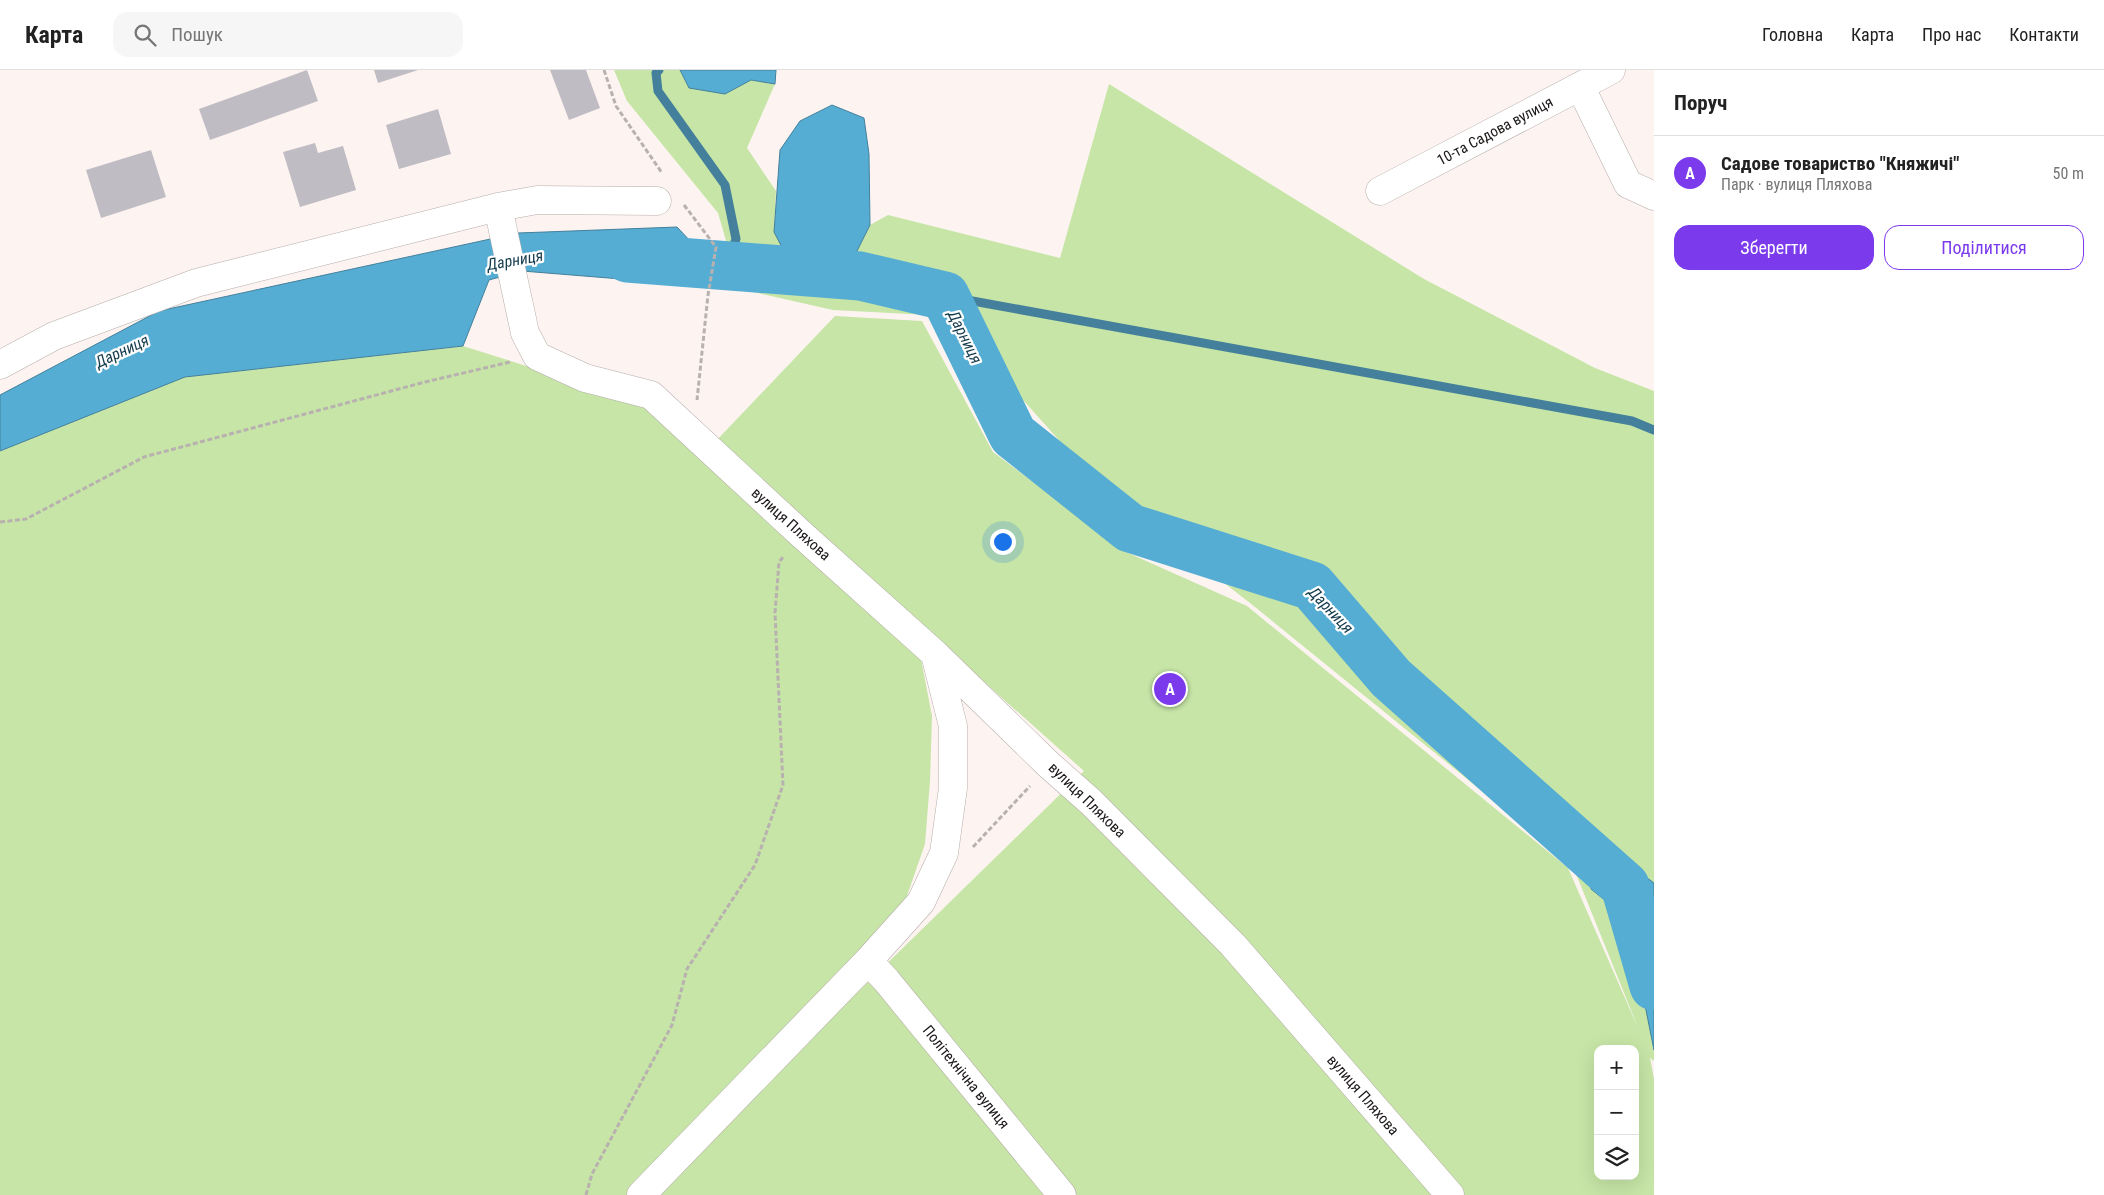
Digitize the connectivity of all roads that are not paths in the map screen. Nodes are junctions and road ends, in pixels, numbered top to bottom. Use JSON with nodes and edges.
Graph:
{"nodes":[{"id":1,"x":1611,"y":70,"type":"edge"},
{"id":2,"x":1580,"y":86,"type":"junction"},
{"id":3,"x":1380,"y":191,"type":"dead end"},
{"id":4,"x":1654,"y":196,"type":"edge"},
{"id":5,"x":668,"y":199,"type":"road end"},
{"id":6,"x":498,"y":207,"type":"junction"},
{"id":7,"x":0,"y":365,"type":"edge"},
{"id":8,"x":936,"y":654,"type":"junction"},
{"id":9,"x":868,"y":961,"type":"junction"},
{"id":10,"x":654,"y":1190,"type":"edge"},
{"id":11,"x":1062,"y":1195,"type":"edge"},
{"id":12,"x":1450,"y":1195,"type":"edge"}],
"edges":[{"from":1,"to":2,"type":"street","name":"10-та Садова вулиця"},
{"from":2,"to":3,"type":"street","name":"10-та Садова вулиця"},
{"from":2,"to":4,"type":"street"},
{"from":5,"to":6,"type":"street"},
{"from":6,"to":7,"type":"street"},
{"from":6,"to":8,"type":"street","name":"вулиця Пляхова"},
{"from":8,"to":9,"type":"street"},
{"from":8,"to":12,"type":"street","name":"вулиця Пляхова"},
{"from":9,"to":10,"type":"street"},
{"from":9,"to":11,"type":"street","name":"Політехнічна вулиця"}]}
